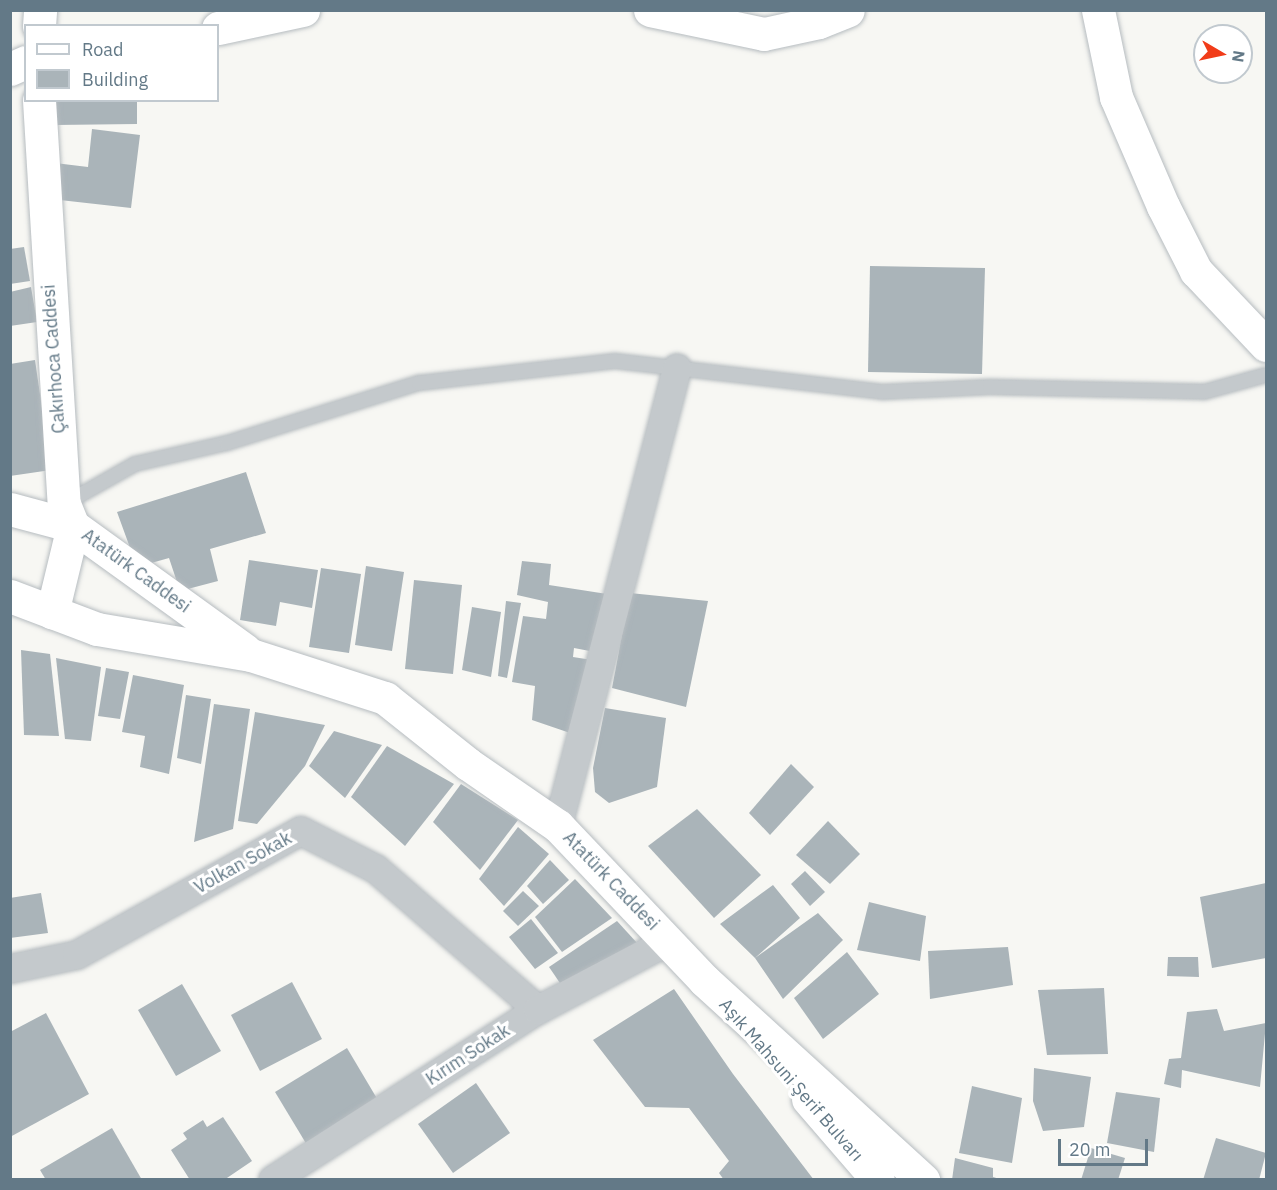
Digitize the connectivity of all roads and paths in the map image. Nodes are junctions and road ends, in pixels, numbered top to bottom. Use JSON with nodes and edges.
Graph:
{"nodes":[{"id":1,"x":303,"y":10,"type":"edge"},
{"id":2,"x":650,"y":10,"type":"edge"},
{"id":3,"x":848,"y":10,"type":"edge"},
{"id":4,"x":1098,"y":10,"type":"edge"},
{"id":5,"x":219,"y":28,"type":"edge"},
{"id":6,"x":24,"y":63,"type":"edge"},
{"id":7,"x":10,"y":69,"type":"edge"},
{"id":8,"x":39,"y":102,"type":"edge"},
{"id":9,"x":1266,"y":345,"type":"edge"},
{"id":10,"x":677,"y":368,"type":"junction"},
{"id":11,"x":1266,"y":375,"type":"edge"},
{"id":12,"x":10,"y":509,"type":"edge"},
{"id":13,"x":68,"y":515,"type":"junction"},
{"id":14,"x":10,"y":596,"type":"edge"},
{"id":15,"x":52,"y":613,"type":"junction"},
{"id":16,"x":251,"y":654,"type":"junction"},
{"id":17,"x":558,"y":826,"type":"junction"},
{"id":18,"x":669,"y":941,"type":"junction"},
{"id":19,"x":10,"y":969,"type":"edge"},
{"id":20,"x":704,"y":980,"type":"junction"},
{"id":21,"x":538,"y":1010,"type":"junction"},
{"id":22,"x":273,"y":1179,"type":"edge"},
{"id":23,"x":878,"y":1179,"type":"edge"},
{"id":24,"x":923,"y":1179,"type":"edge"}],
"edges":[{"from":1,"to":5,"type":"main road"},
{"from":2,"to":3,"type":"main road"},
{"from":4,"to":9,"type":"main road"},
{"from":6,"to":7,"type":"main road"},
{"from":8,"to":13,"type":"main road","name":"Çakırhoca Caddesi"},
{"from":10,"to":11,"type":"lane"},
{"from":10,"to":13,"type":"lane"},
{"from":10,"to":17,"type":"street"},
{"from":12,"to":13,"type":"main road","name":"Atatürk Caddesi"},
{"from":13,"to":15,"type":"main road","name":"Çakırhoca Caddesi"},
{"from":13,"to":16,"type":"main road","name":"Atatürk Caddesi"},
{"from":14,"to":15,"type":"main road","name":"Atatürk Caddesi"},
{"from":15,"to":16,"type":"main road","name":"Atatürk Caddesi"},
{"from":16,"to":17,"type":"main road","name":"Atatürk Caddesi"},
{"from":17,"to":18,"type":"main road","name":"Atatürk Caddesi"},
{"from":18,"to":20,"type":"main road","name":"Atatürk Caddesi"},
{"from":18,"to":21,"type":"street","name":"Kırım Sokak"},
{"from":19,"to":21,"type":"street","name":"Volkan Sokak"},
{"from":20,"to":23,"type":"main road","name":"Aşık Mahsuni Şerif Bulvarı"},
{"from":20,"to":24,"type":"main road","name":"Atatürk Caddesi"},
{"from":21,"to":22,"type":"street","name":"Kırım Sokak"}]}
